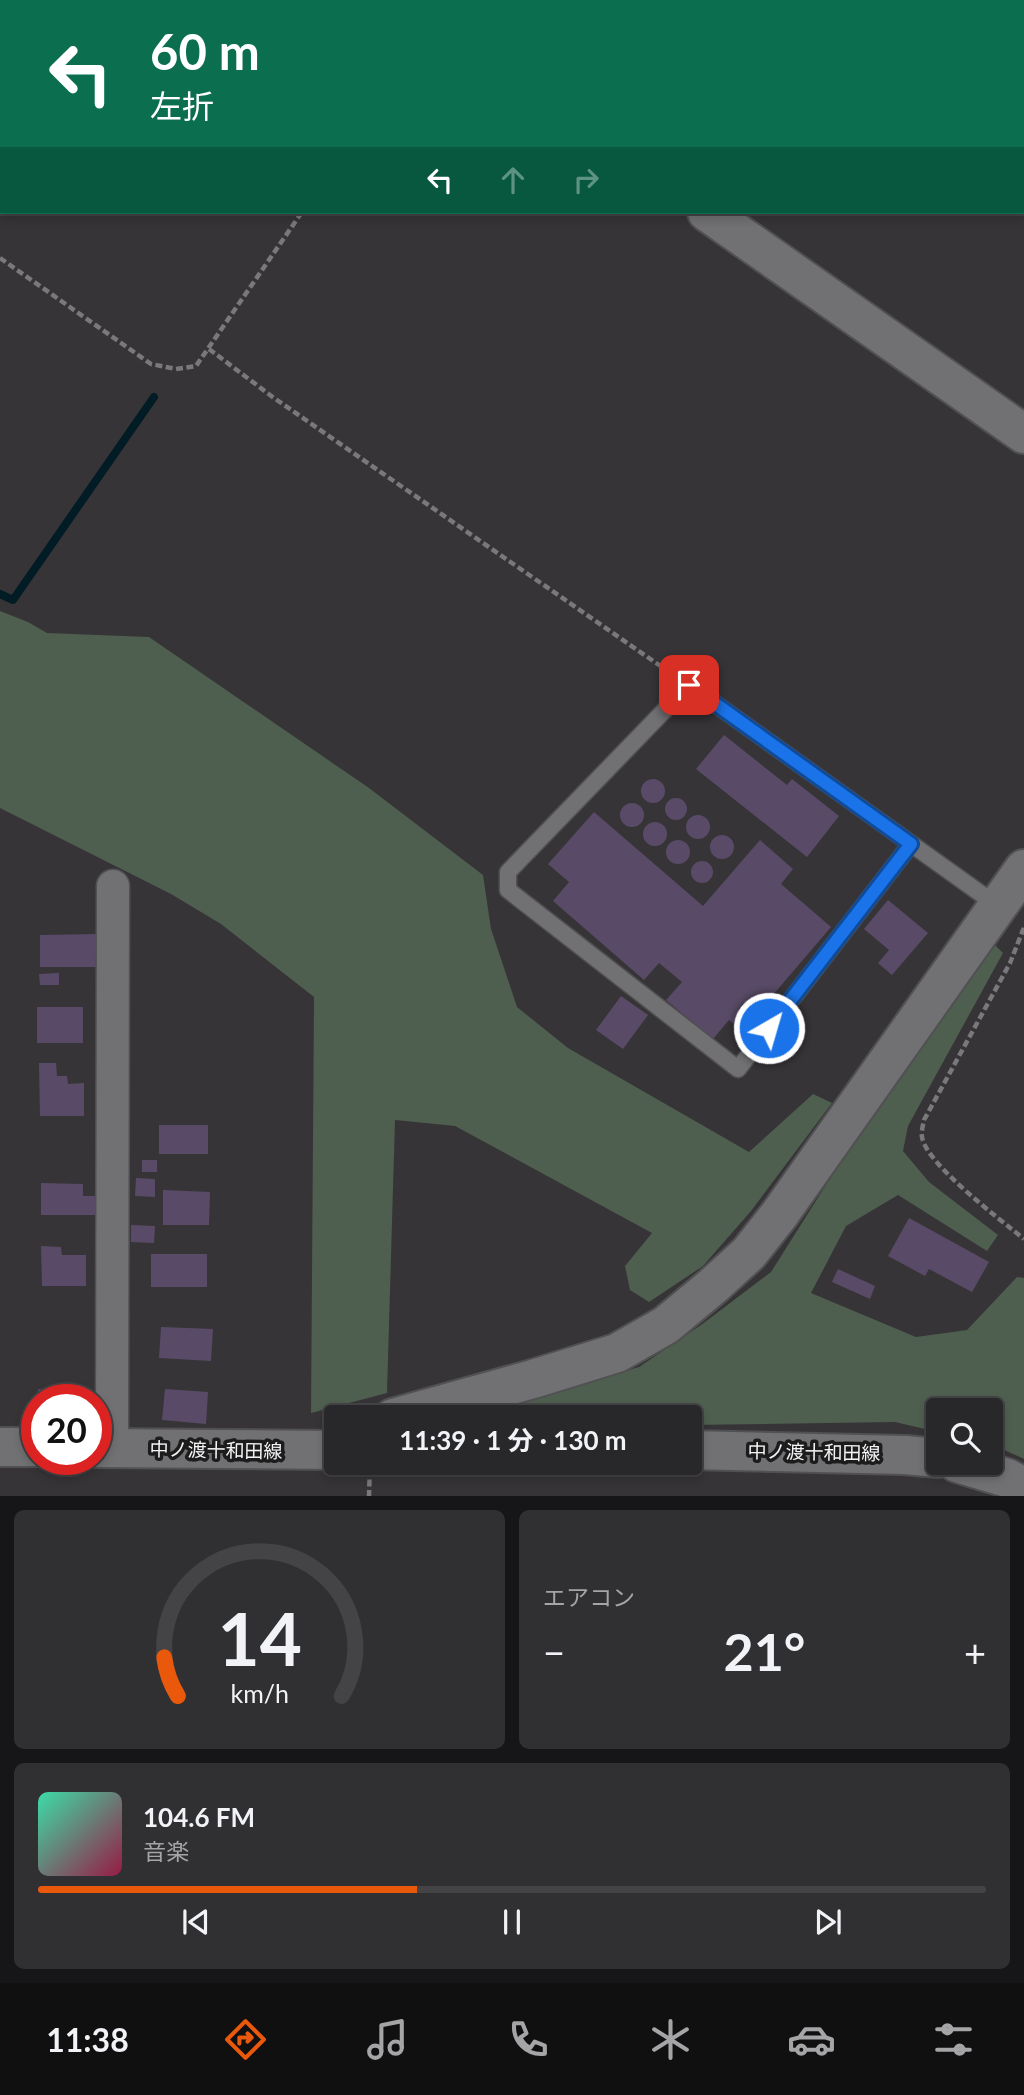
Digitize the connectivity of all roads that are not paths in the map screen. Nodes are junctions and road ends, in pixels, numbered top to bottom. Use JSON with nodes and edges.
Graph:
{"nodes":[{"id":1,"x":710,"y":214,"type":"edge"},
{"id":2,"x":1024,"y":434,"type":"edge"},
{"id":3,"x":911,"y":844,"type":"junction"},
{"id":4,"x":1024,"y":869,"type":"edge"},
{"id":5,"x":113,"y":886,"type":"dead end"},
{"id":6,"x":998,"y":906,"type":"junction"},
{"id":7,"x":105,"y":1384,"type":"edge"},
{"id":8,"x":440,"y":1405,"type":"edge"},
{"id":9,"x":324,"y":1436,"type":"edge"},
{"id":10,"x":0,"y":1447,"type":"edge"},
{"id":11,"x":21,"y":1447,"type":"edge"},
{"id":12,"x":112,"y":1448,"type":"edge"},
{"id":13,"x":324,"y":1450,"type":"edge"},
{"id":14,"x":702,"y":1450,"type":"edge"},
{"id":15,"x":271,"y":1451,"type":"junction"},
{"id":16,"x":926,"y":1457,"type":"edge"},
{"id":17,"x":997,"y":1475,"type":"edge"},
{"id":18,"x":1024,"y":1487,"type":"edge"}],
"edges":[{"from":1,"to":2,"type":"street"},
{"from":3,"to":3,"type":"lane"},
{"from":3,"to":6,"type":"lane"},
{"from":4,"to":6,"type":"street"},
{"from":5,"to":7,"type":"street"},
{"from":6,"to":8,"type":"street"},
{"from":9,"to":15,"type":"street"},
{"from":10,"to":11,"type":"street"},
{"from":12,"to":15,"type":"street","name":"中ノ渡十和田線"},
{"from":13,"to":15,"type":"street","name":"中ノ渡十和田線"},
{"from":14,"to":16,"type":"street","name":"中ノ渡十和田線"},
{"from":17,"to":18,"type":"street"}]}
